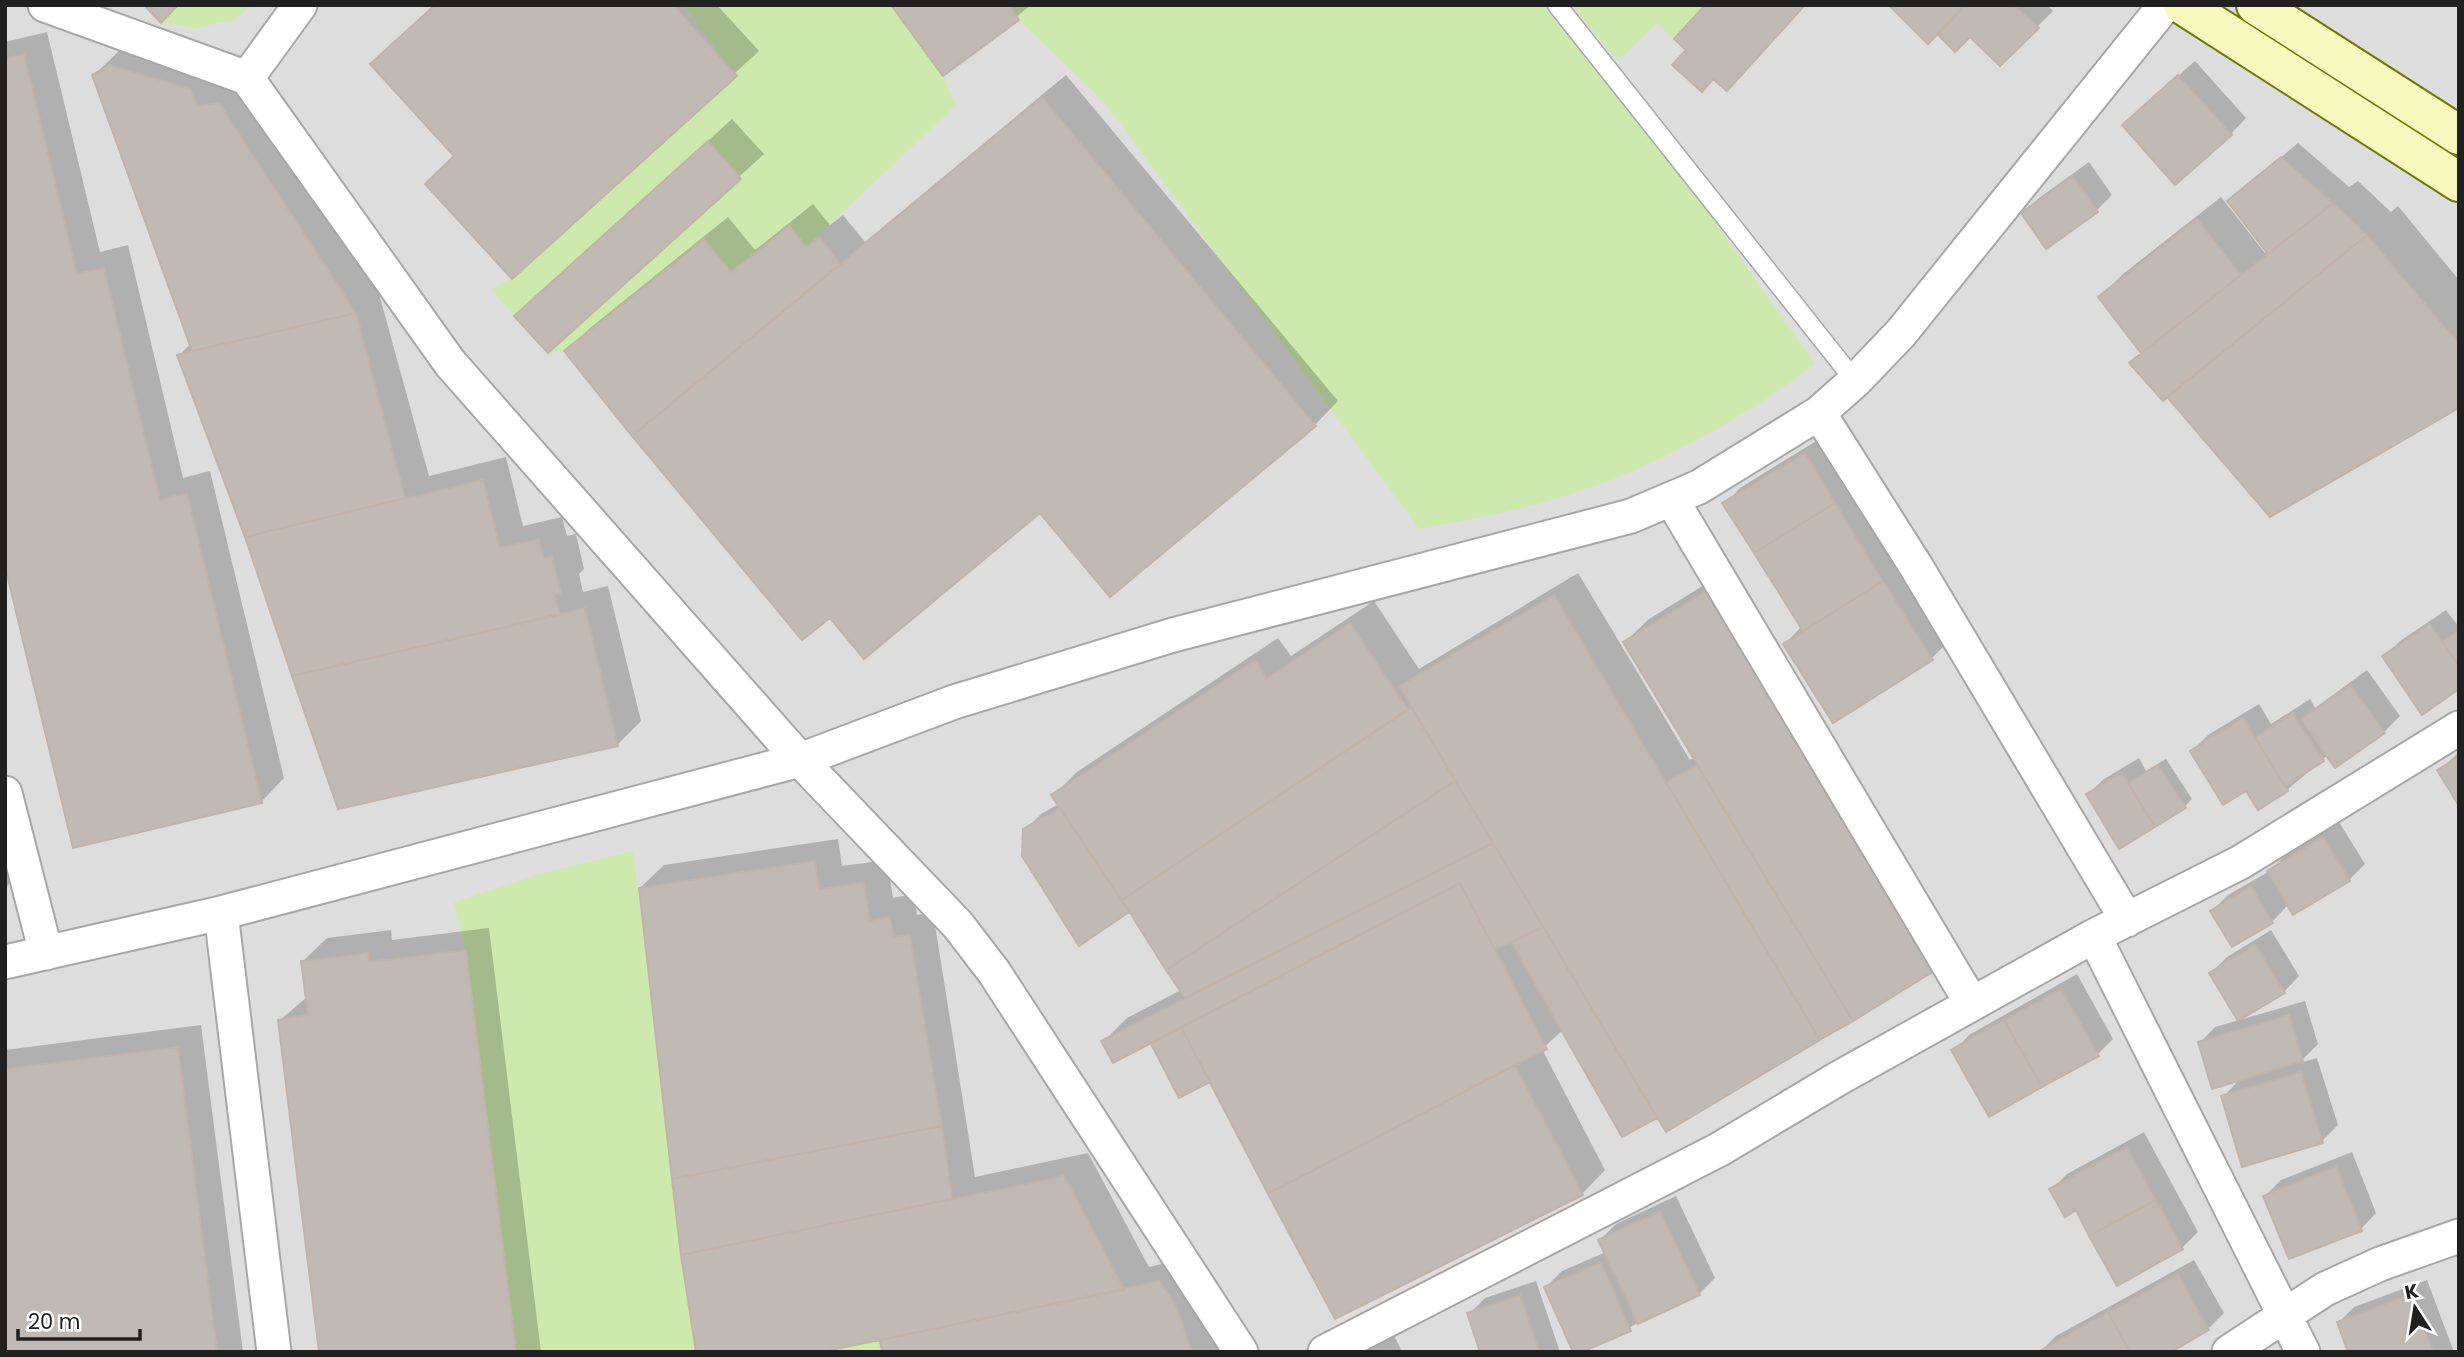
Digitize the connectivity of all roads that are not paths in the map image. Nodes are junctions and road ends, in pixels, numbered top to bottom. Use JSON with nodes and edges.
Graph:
{"nodes":[{"id":1,"x":45,"y":5,"type":"edge"},
{"id":2,"x":300,"y":5,"type":"edge"},
{"id":3,"x":1557,"y":5,"type":"edge"},
{"id":4,"x":2165,"y":5,"type":"edge"},
{"id":5,"x":2183,"y":5,"type":"edge"},
{"id":6,"x":2256,"y":5,"type":"edge"},
{"id":7,"x":247,"y":78,"type":"junction"},
{"id":8,"x":2459,"y":135,"type":"edge"},
{"id":9,"x":2459,"y":182,"type":"edge"},
{"id":10,"x":1856,"y":381,"type":"junction"},
{"id":11,"x":1819,"y":413,"type":"junction"},
{"id":12,"x":1672,"y":500,"type":"junction"},
{"id":13,"x":2459,"y":728,"type":"edge"},
{"id":14,"x":800,"y":760,"type":"junction"},
{"id":15,"x":5,"y":793,"type":"edge"},
{"id":16,"x":220,"y":913,"type":"junction"},
{"id":17,"x":2127,"y":920,"type":"junction"},
{"id":18,"x":2094,"y":936,"type":"junction"},
{"id":19,"x":46,"y":953,"type":"junction"},
{"id":20,"x":5,"y":962,"type":"edge"},
{"id":21,"x":1972,"y":1004,"type":"junction"},
{"id":22,"x":2459,"y":1236,"type":"edge"},
{"id":23,"x":2284,"y":1315,"type":"junction"},
{"id":24,"x":274,"y":1352,"type":"edge"},
{"id":25,"x":1241,"y":1352,"type":"edge"},
{"id":26,"x":1325,"y":1352,"type":"edge"},
{"id":27,"x":2229,"y":1352,"type":"edge"},
{"id":28,"x":2303,"y":1352,"type":"edge"}],
"edges":[{"from":1,"to":7,"type":"street"},
{"from":2,"to":7,"type":"street"},
{"from":3,"to":10,"type":"lane"},
{"from":4,"to":10,"type":"street"},
{"from":5,"to":9,"type":"main road"},
{"from":6,"to":8,"type":"main road"},
{"from":7,"to":14,"type":"street"},
{"from":10,"to":11,"type":"street"},
{"from":11,"to":12,"type":"street"},
{"from":11,"to":17,"type":"street"},
{"from":12,"to":14,"type":"street"},
{"from":12,"to":21,"type":"street"},
{"from":13,"to":17,"type":"street"},
{"from":14,"to":16,"type":"street"},
{"from":14,"to":25,"type":"street"},
{"from":15,"to":19,"type":"street"},
{"from":16,"to":19,"type":"street"},
{"from":16,"to":24,"type":"street"},
{"from":17,"to":18,"type":"street"},
{"from":18,"to":21,"type":"street"},
{"from":18,"to":23,"type":"street"},
{"from":19,"to":20,"type":"street"},
{"from":21,"to":26,"type":"street"},
{"from":22,"to":23,"type":"street"},
{"from":23,"to":27,"type":"street"},
{"from":23,"to":28,"type":"street"}]}
